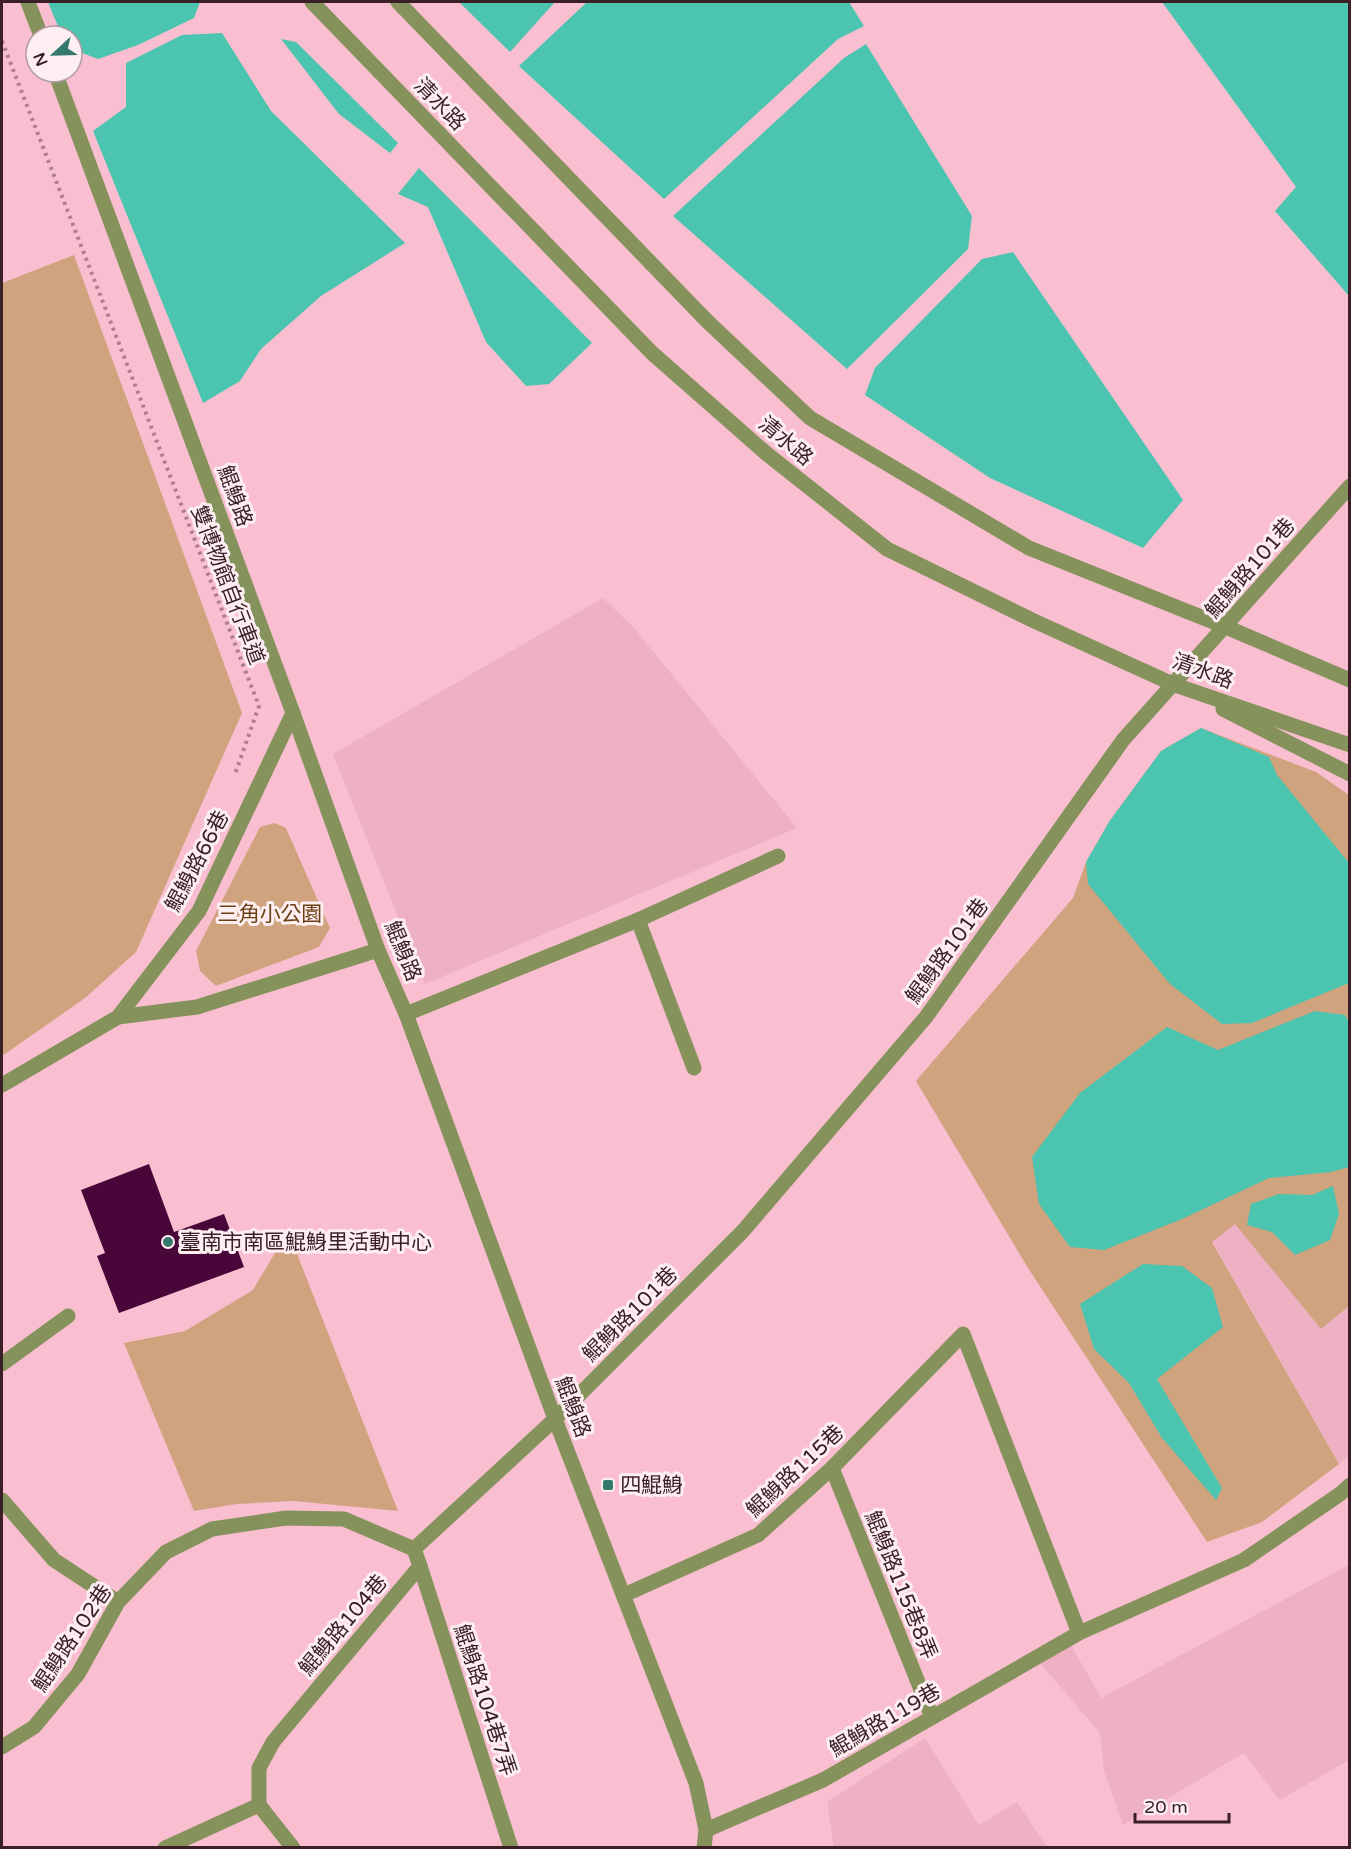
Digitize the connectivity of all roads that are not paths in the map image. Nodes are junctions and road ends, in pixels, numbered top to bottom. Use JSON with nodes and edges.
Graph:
{"nodes":[{"id":1,"x":28,"y":2,"type":"edge"},
{"id":2,"x":312,"y":2,"type":"edge"},
{"id":3,"x":398,"y":2,"type":"edge"},
{"id":4,"x":36,"y":24,"type":"edge"},
{"id":5,"x":59,"y":84,"type":"edge"},
{"id":6,"x":1350,"y":486,"type":"edge"},
{"id":7,"x":1226,"y":627,"type":"junction"},
{"id":8,"x":1350,"y":680,"type":"edge"},
{"id":9,"x":1175,"y":685,"type":"junction"},
{"id":10,"x":293,"y":713,"type":"junction"},
{"id":11,"x":1350,"y":745,"type":"edge"},
{"id":12,"x":1350,"y":774,"type":"edge"},
{"id":13,"x":778,"y":856,"type":"dead end"},
{"id":14,"x":638,"y":920,"type":"junction"},
{"id":15,"x":378,"y":950,"type":"junction"},
{"id":16,"x":406,"y":1014,"type":"junction"},
{"id":17,"x":118,"y":1017,"type":"junction"},
{"id":18,"x":694,"y":1068,"type":"dead end"},
{"id":19,"x":2,"y":1085,"type":"edge"},
{"id":20,"x":68,"y":1316,"type":"dead end"},
{"id":21,"x":2,"y":1365,"type":"edge"},
{"id":22,"x":555,"y":1419,"type":"junction"},
{"id":23,"x":832,"y":1468,"type":"junction"},
{"id":24,"x":1350,"y":1485,"type":"edge"},
{"id":25,"x":2,"y":1500,"type":"edge"},
{"id":26,"x":414,"y":1549,"type":"junction"},
{"id":27,"x":420,"y":1566,"type":"junction"},
{"id":28,"x":624,"y":1595,"type":"junction"},
{"id":29,"x":118,"y":1602,"type":"junction"},
{"id":30,"x":1079,"y":1633,"type":"junction"},
{"id":31,"x":932,"y":1717,"type":"junction"},
{"id":32,"x":2,"y":1747,"type":"edge"},
{"id":33,"x":259,"y":1805,"type":"junction"},
{"id":34,"x":706,"y":1830,"type":"junction"},
{"id":35,"x":165,"y":1848,"type":"edge"},
{"id":36,"x":293,"y":1848,"type":"edge"},
{"id":37,"x":511,"y":1848,"type":"edge"},
{"id":38,"x":704,"y":1848,"type":"edge"}],
"edges":[{"from":1,"to":4,"type":"street"},
{"from":2,"to":9,"type":"street","name":"清水路"},
{"from":3,"to":7,"type":"street","name":"清水路"},
{"from":5,"to":10,"type":"street","name":"鯤鯓路"},
{"from":6,"to":7,"type":"street","name":"鯤鯓路101巷"},
{"from":7,"to":8,"type":"street","name":"清水路"},
{"from":7,"to":9,"type":"street","name":"鯤鯓路101巷"},
{"from":9,"to":11,"type":"street","name":"清水路"},
{"from":9,"to":12,"type":"street"},
{"from":9,"to":22,"type":"street","name":"鯤鯓路101巷"},
{"from":10,"to":15,"type":"street","name":"鯤鯓路"},
{"from":10,"to":17,"type":"street","name":"鯤鯓路66巷"},
{"from":13,"to":14,"type":"street"},
{"from":14,"to":16,"type":"street"},
{"from":14,"to":18,"type":"street"},
{"from":15,"to":16,"type":"street","name":"鯤鯓路"},
{"from":15,"to":17,"type":"street","name":"鯤鯓路66巷"},
{"from":16,"to":22,"type":"street","name":"鯤鯓路"},
{"from":17,"to":19,"type":"street","name":"鯤鯓路66巷"},
{"from":20,"to":21,"type":"street"},
{"from":22,"to":26,"type":"street"},
{"from":22,"to":28,"type":"street","name":"鯤鯓路"},
{"from":23,"to":28,"type":"street","name":"鯤鯓路115巷"},
{"from":23,"to":30,"type":"street","name":"鯤鯓路115巷"},
{"from":23,"to":31,"type":"street","name":"鯤鯓路115巷8弄"},
{"from":24,"to":30,"type":"street","name":"鯤鯓路119巷"},
{"from":25,"to":29,"type":"street"},
{"from":26,"to":27,"type":"street"},
{"from":26,"to":29,"type":"street","name":"鯤鯓路102巷"},
{"from":27,"to":33,"type":"street","name":"鯤鯓路104巷"},
{"from":27,"to":37,"type":"street","name":"鯤鯓路104巷7弄"},
{"from":28,"to":34,"type":"street","name":"鯤鯓路"},
{"from":29,"to":32,"type":"street","name":"鯤鯓路102巷"},
{"from":30,"to":31,"type":"street","name":"鯤鯓路119巷"},
{"from":31,"to":34,"type":"street","name":"鯤鯓路119巷"},
{"from":33,"to":35,"type":"street"},
{"from":33,"to":36,"type":"street"},
{"from":34,"to":38,"type":"street","name":"鯤鯓路"}]}
